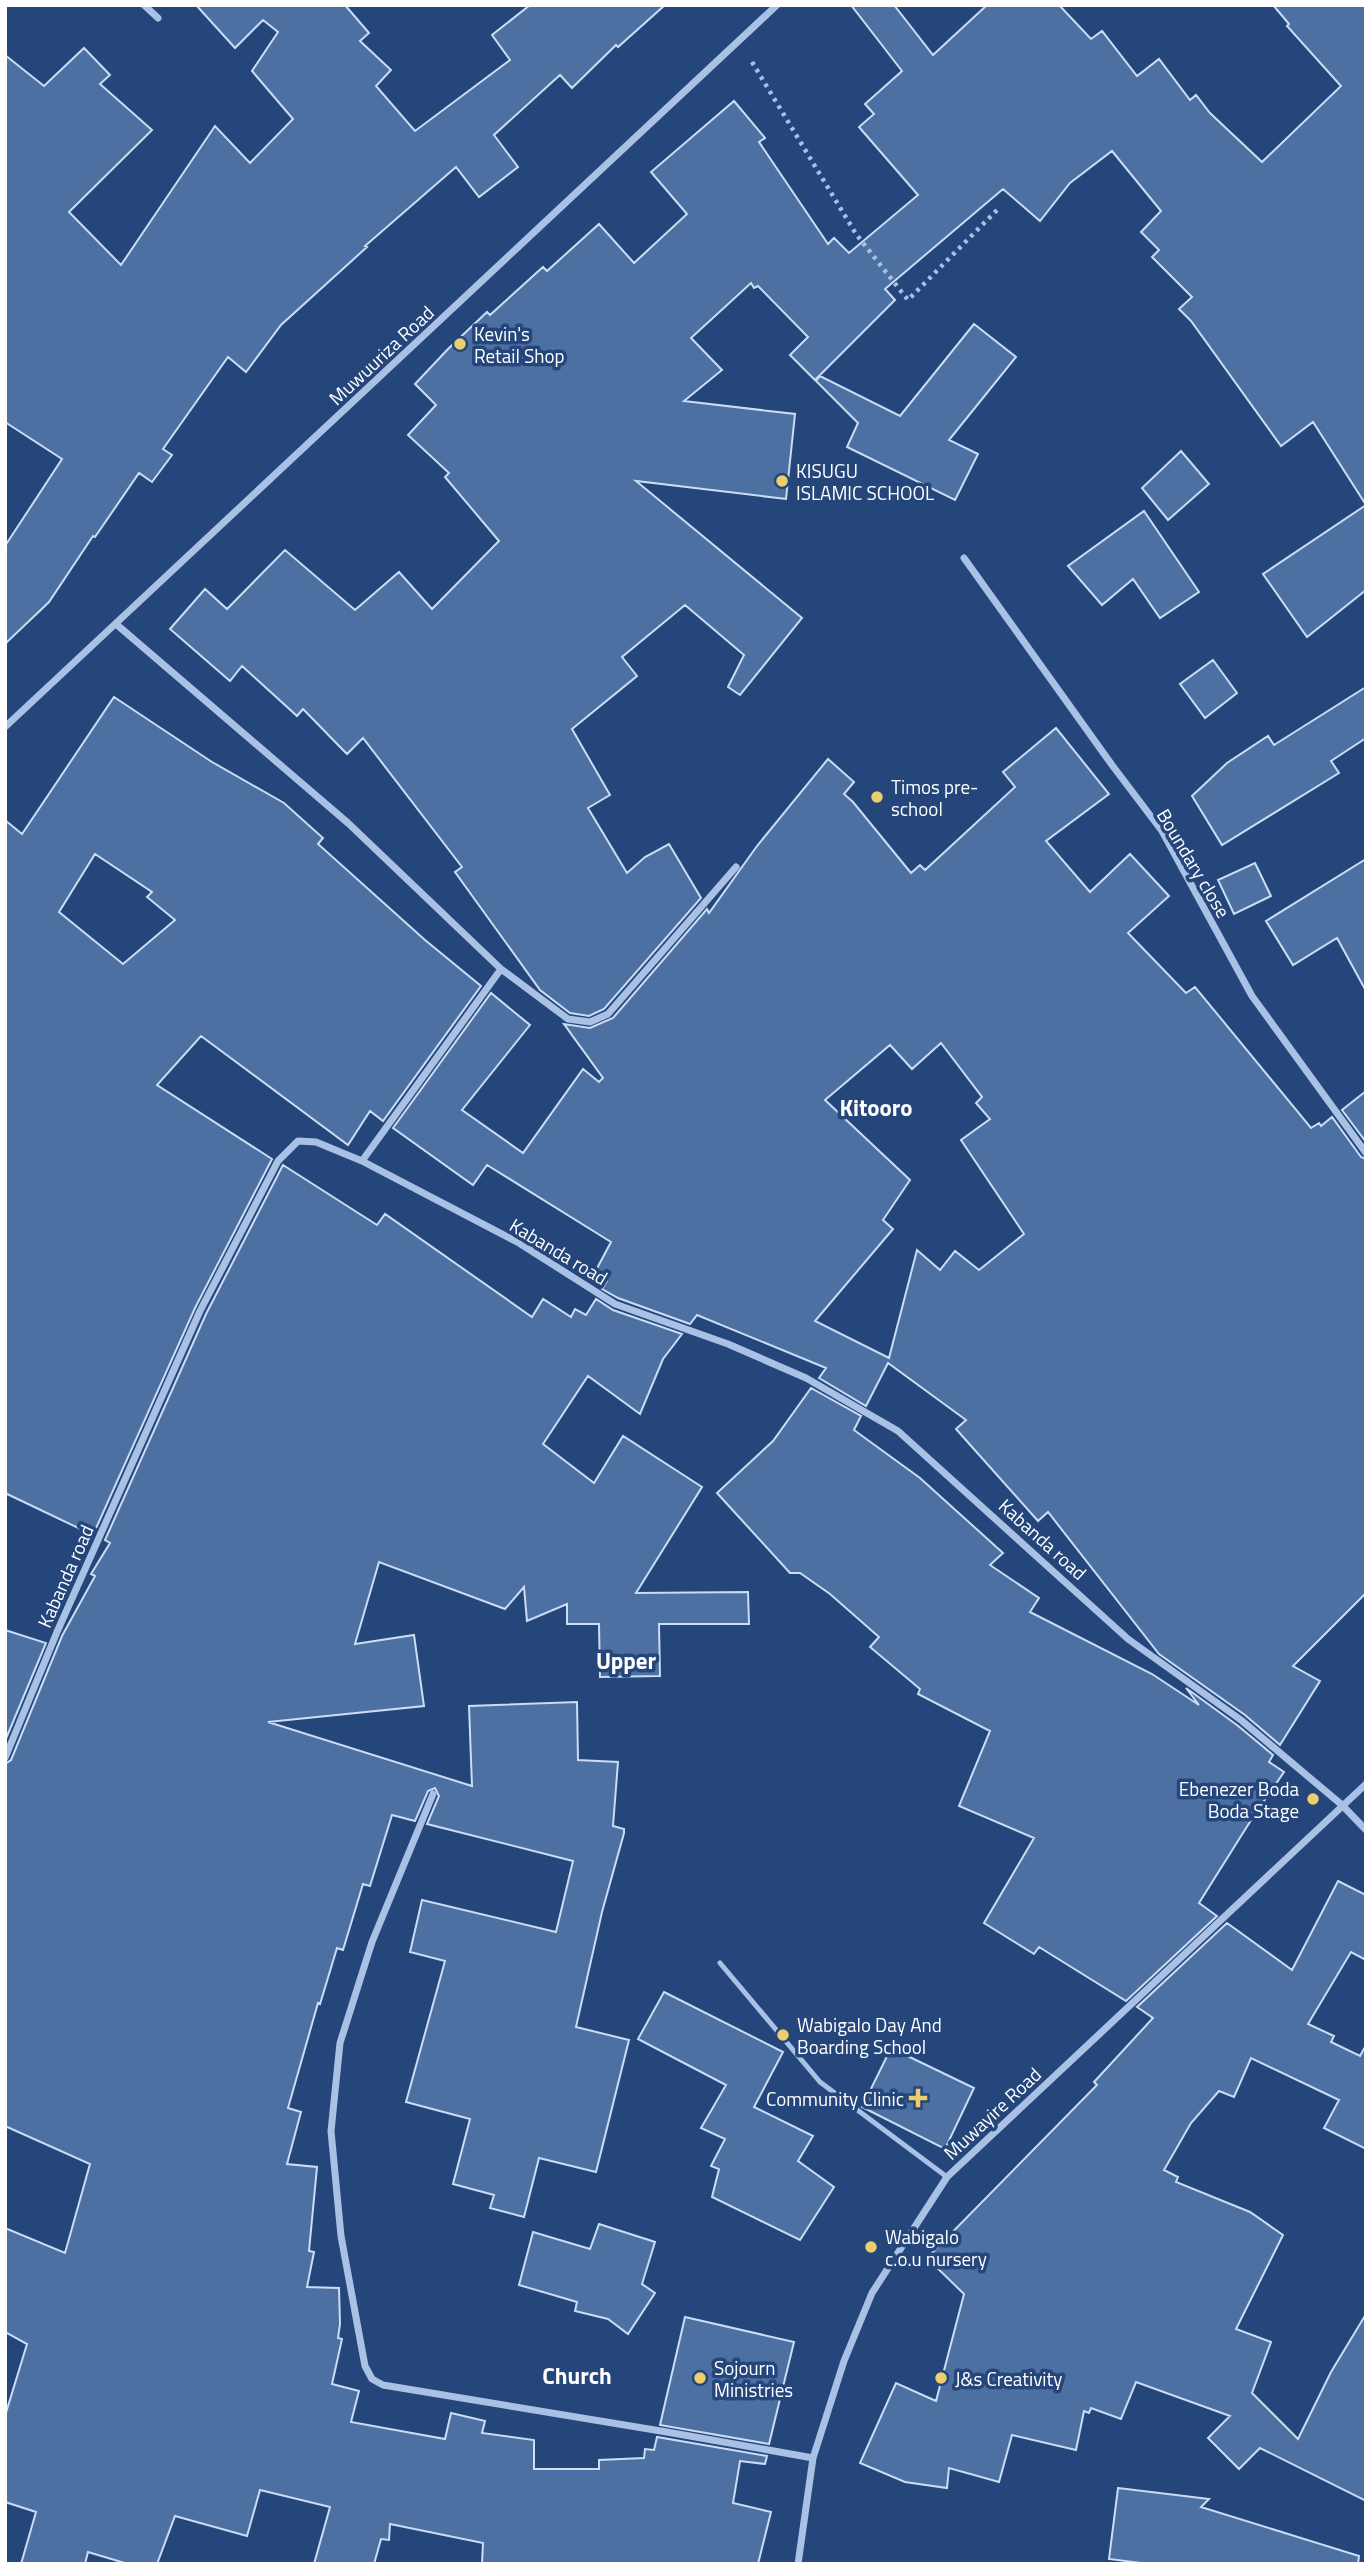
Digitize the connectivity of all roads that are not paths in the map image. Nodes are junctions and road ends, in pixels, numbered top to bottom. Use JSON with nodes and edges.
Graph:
{"nodes":[{"id":1,"x":144,"y":5,"type":"edge"},
{"id":2,"x":777,"y":5,"type":"edge"},
{"id":3,"x":158,"y":18,"type":"dead end"},
{"id":4,"x":964,"y":558,"type":"dead end"},
{"id":5,"x":116,"y":624,"type":"junction"},
{"id":6,"x":5,"y":727,"type":"edge"},
{"id":7,"x":736,"y":867,"type":"dead end"},
{"id":8,"x":501,"y":969,"type":"junction"},
{"id":9,"x":1366,"y":1153,"type":"edge"},
{"id":10,"x":362,"y":1161,"type":"junction"},
{"id":11,"x":5,"y":1758,"type":"edge"},
{"id":12,"x":1366,"y":1784,"type":"edge"},
{"id":13,"x":433,"y":1794,"type":"dead end"},
{"id":14,"x":1342,"y":1805,"type":"junction"},
{"id":15,"x":1366,"y":1830,"type":"edge"},
{"id":16,"x":720,"y":1962,"type":"dead end"},
{"id":17,"x":947,"y":2177,"type":"junction"},
{"id":18,"x":813,"y":2458,"type":"junction"},
{"id":19,"x":798,"y":2564,"type":"edge"}],
"edges":[{"from":1,"to":3,"type":"street"},
{"from":2,"to":5,"type":"street","name":"Muwuuriza Road"},
{"from":4,"to":9,"type":"street","name":"Boundary close"},
{"from":5,"to":6,"type":"street","name":"Muwuuriza Road"},
{"from":5,"to":8,"type":"street"},
{"from":7,"to":8,"type":"street"},
{"from":8,"to":10,"type":"street"},
{"from":10,"to":11,"type":"street","name":"Kabanda road"},
{"from":10,"to":14,"type":"street","name":"Kabanda road"},
{"from":12,"to":14,"type":"street","name":"Muwayire Road"},
{"from":13,"to":18,"type":"street"},
{"from":14,"to":15,"type":"street","name":"Kabanda road"},
{"from":14,"to":17,"type":"street","name":"Muwayire Road"},
{"from":16,"to":17,"type":"lane"},
{"from":17,"to":18,"type":"street","name":"Muwayire Road"},
{"from":18,"to":19,"type":"street","name":"Muwayire Road"}]}
